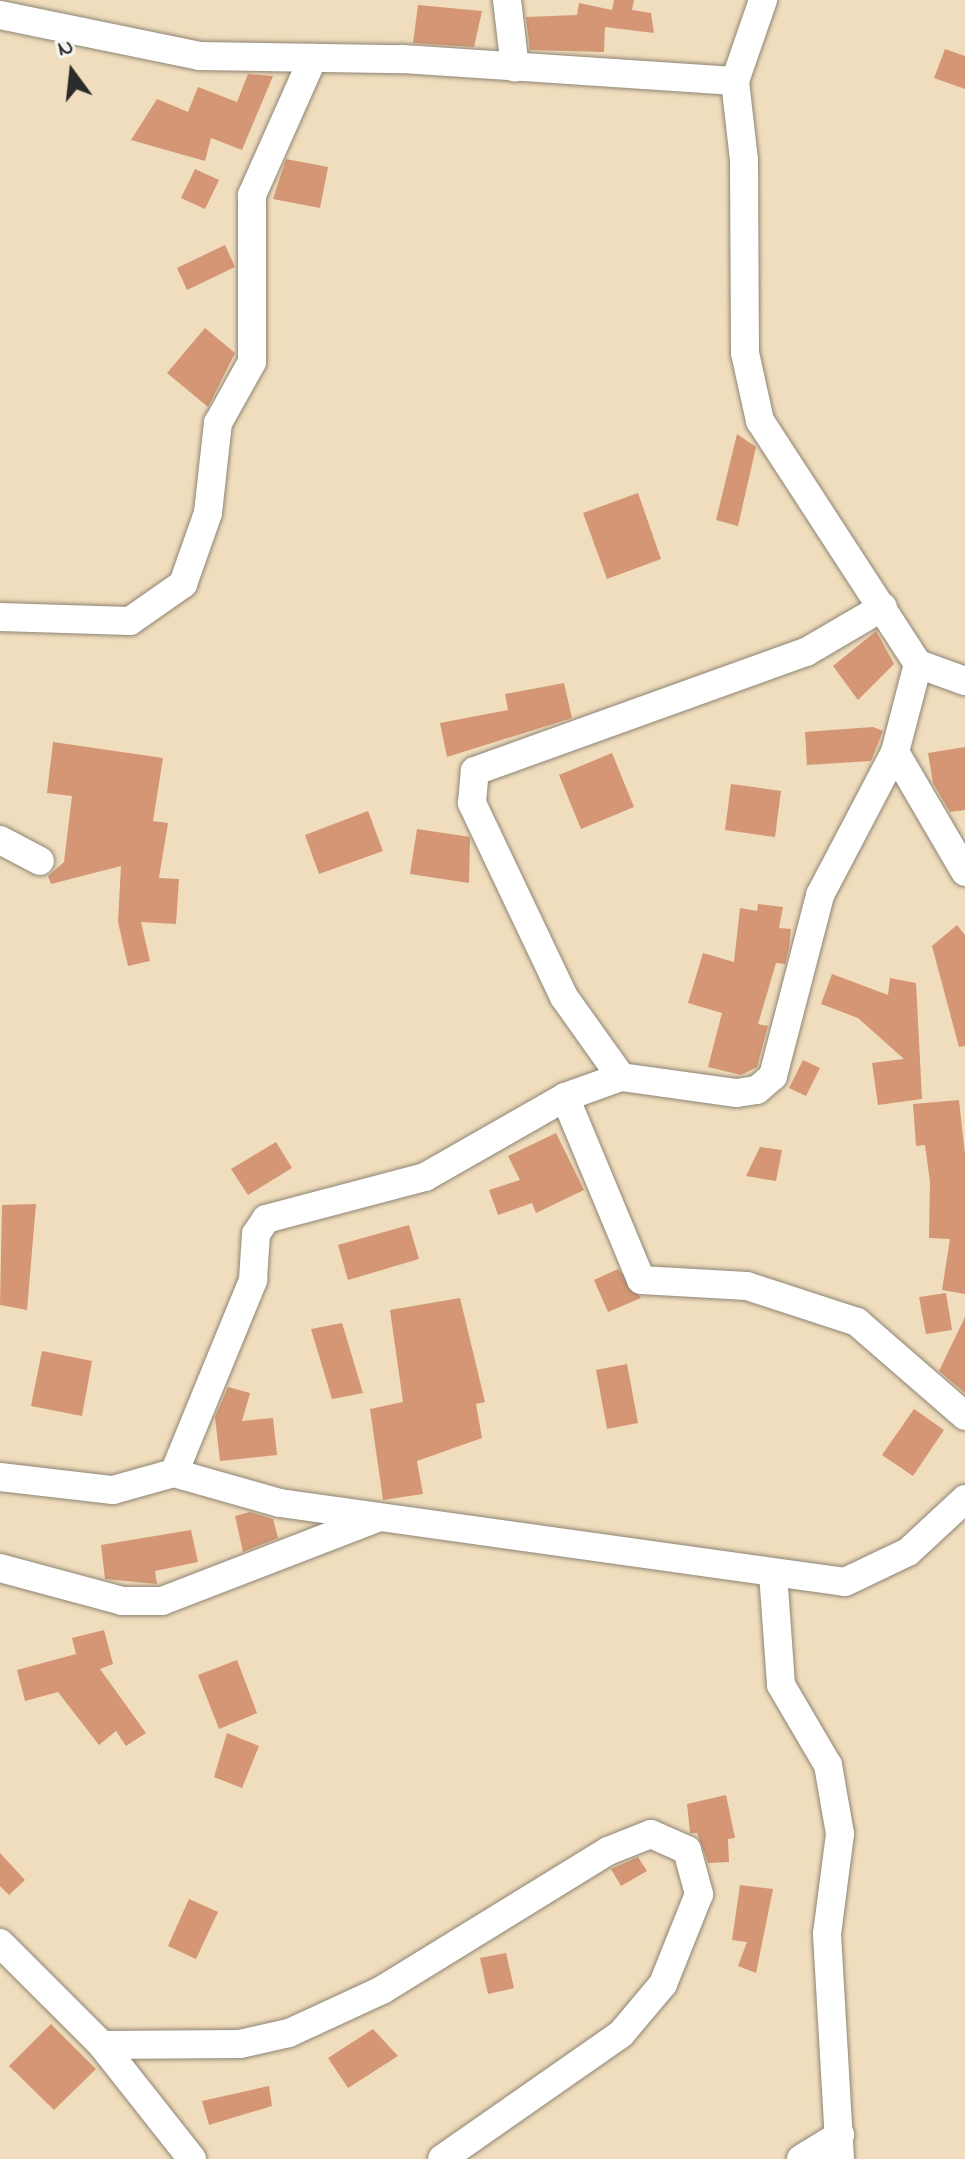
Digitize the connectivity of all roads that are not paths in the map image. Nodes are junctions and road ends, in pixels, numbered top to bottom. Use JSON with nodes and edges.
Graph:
{"nodes":[{"id":1,"x":507,"y":0,"type":"edge"},
{"id":2,"x":763,"y":0,"type":"edge"},
{"id":3,"x":0,"y":15,"type":"edge"},
{"id":4,"x":313,"y":58,"type":"junction"},
{"id":5,"x":515,"y":68,"type":"junction"},
{"id":6,"x":735,"y":81,"type":"junction"},
{"id":7,"x":883,"y":607,"type":"junction"},
{"id":8,"x":0,"y":617,"type":"edge"},
{"id":9,"x":918,"y":664,"type":"junction"},
{"id":10,"x":965,"y":681,"type":"edge"},
{"id":11,"x":895,"y":752,"type":"junction"},
{"id":12,"x":0,"y":840,"type":"edge"},
{"id":13,"x":40,"y":861,"type":"dead end"},
{"id":14,"x":965,"y":872,"type":"edge"},
{"id":15,"x":621,"y":1077,"type":"junction"},
{"id":16,"x":565,"y":1097,"type":"junction"},
{"id":17,"x":965,"y":1416,"type":"edge"},
{"id":18,"x":174,"y":1473,"type":"junction"},
{"id":19,"x":0,"y":1477,"type":"edge"},
{"id":20,"x":965,"y":1499,"type":"edge"},
{"id":21,"x":376,"y":1519,"type":"junction"},
{"id":22,"x":0,"y":1568,"type":"edge"},
{"id":23,"x":773,"y":1573,"type":"junction"},
{"id":24,"x":0,"y":1943,"type":"edge"},
{"id":25,"x":102,"y":2045,"type":"junction"},
{"id":26,"x":840,"y":2147,"type":"edge"},
{"id":27,"x":192,"y":2159,"type":"edge"},
{"id":28,"x":442,"y":2159,"type":"edge"},
{"id":29,"x":801,"y":2159,"type":"edge"}],
"edges":[{"from":1,"to":5,"type":"street"},
{"from":2,"to":6,"type":"street"},
{"from":3,"to":4,"type":"street"},
{"from":4,"to":5,"type":"street"},
{"from":4,"to":8,"type":"street"},
{"from":5,"to":6,"type":"street"},
{"from":6,"to":7,"type":"street"},
{"from":7,"to":9,"type":"street"},
{"from":7,"to":15,"type":"street"},
{"from":9,"to":10,"type":"street"},
{"from":9,"to":11,"type":"street"},
{"from":11,"to":14,"type":"street"},
{"from":11,"to":15,"type":"street"},
{"from":12,"to":13,"type":"street"},
{"from":15,"to":16,"type":"street"},
{"from":16,"to":17,"type":"street"},
{"from":16,"to":18,"type":"street"},
{"from":18,"to":19,"type":"street"},
{"from":18,"to":21,"type":"street"},
{"from":20,"to":23,"type":"street"},
{"from":21,"to":22,"type":"street"},
{"from":21,"to":23,"type":"street"},
{"from":23,"to":26,"type":"street"},
{"from":24,"to":25,"type":"street"},
{"from":25,"to":27,"type":"street"},
{"from":25,"to":28,"type":"street"},
{"from":26,"to":29,"type":"street"}]}
